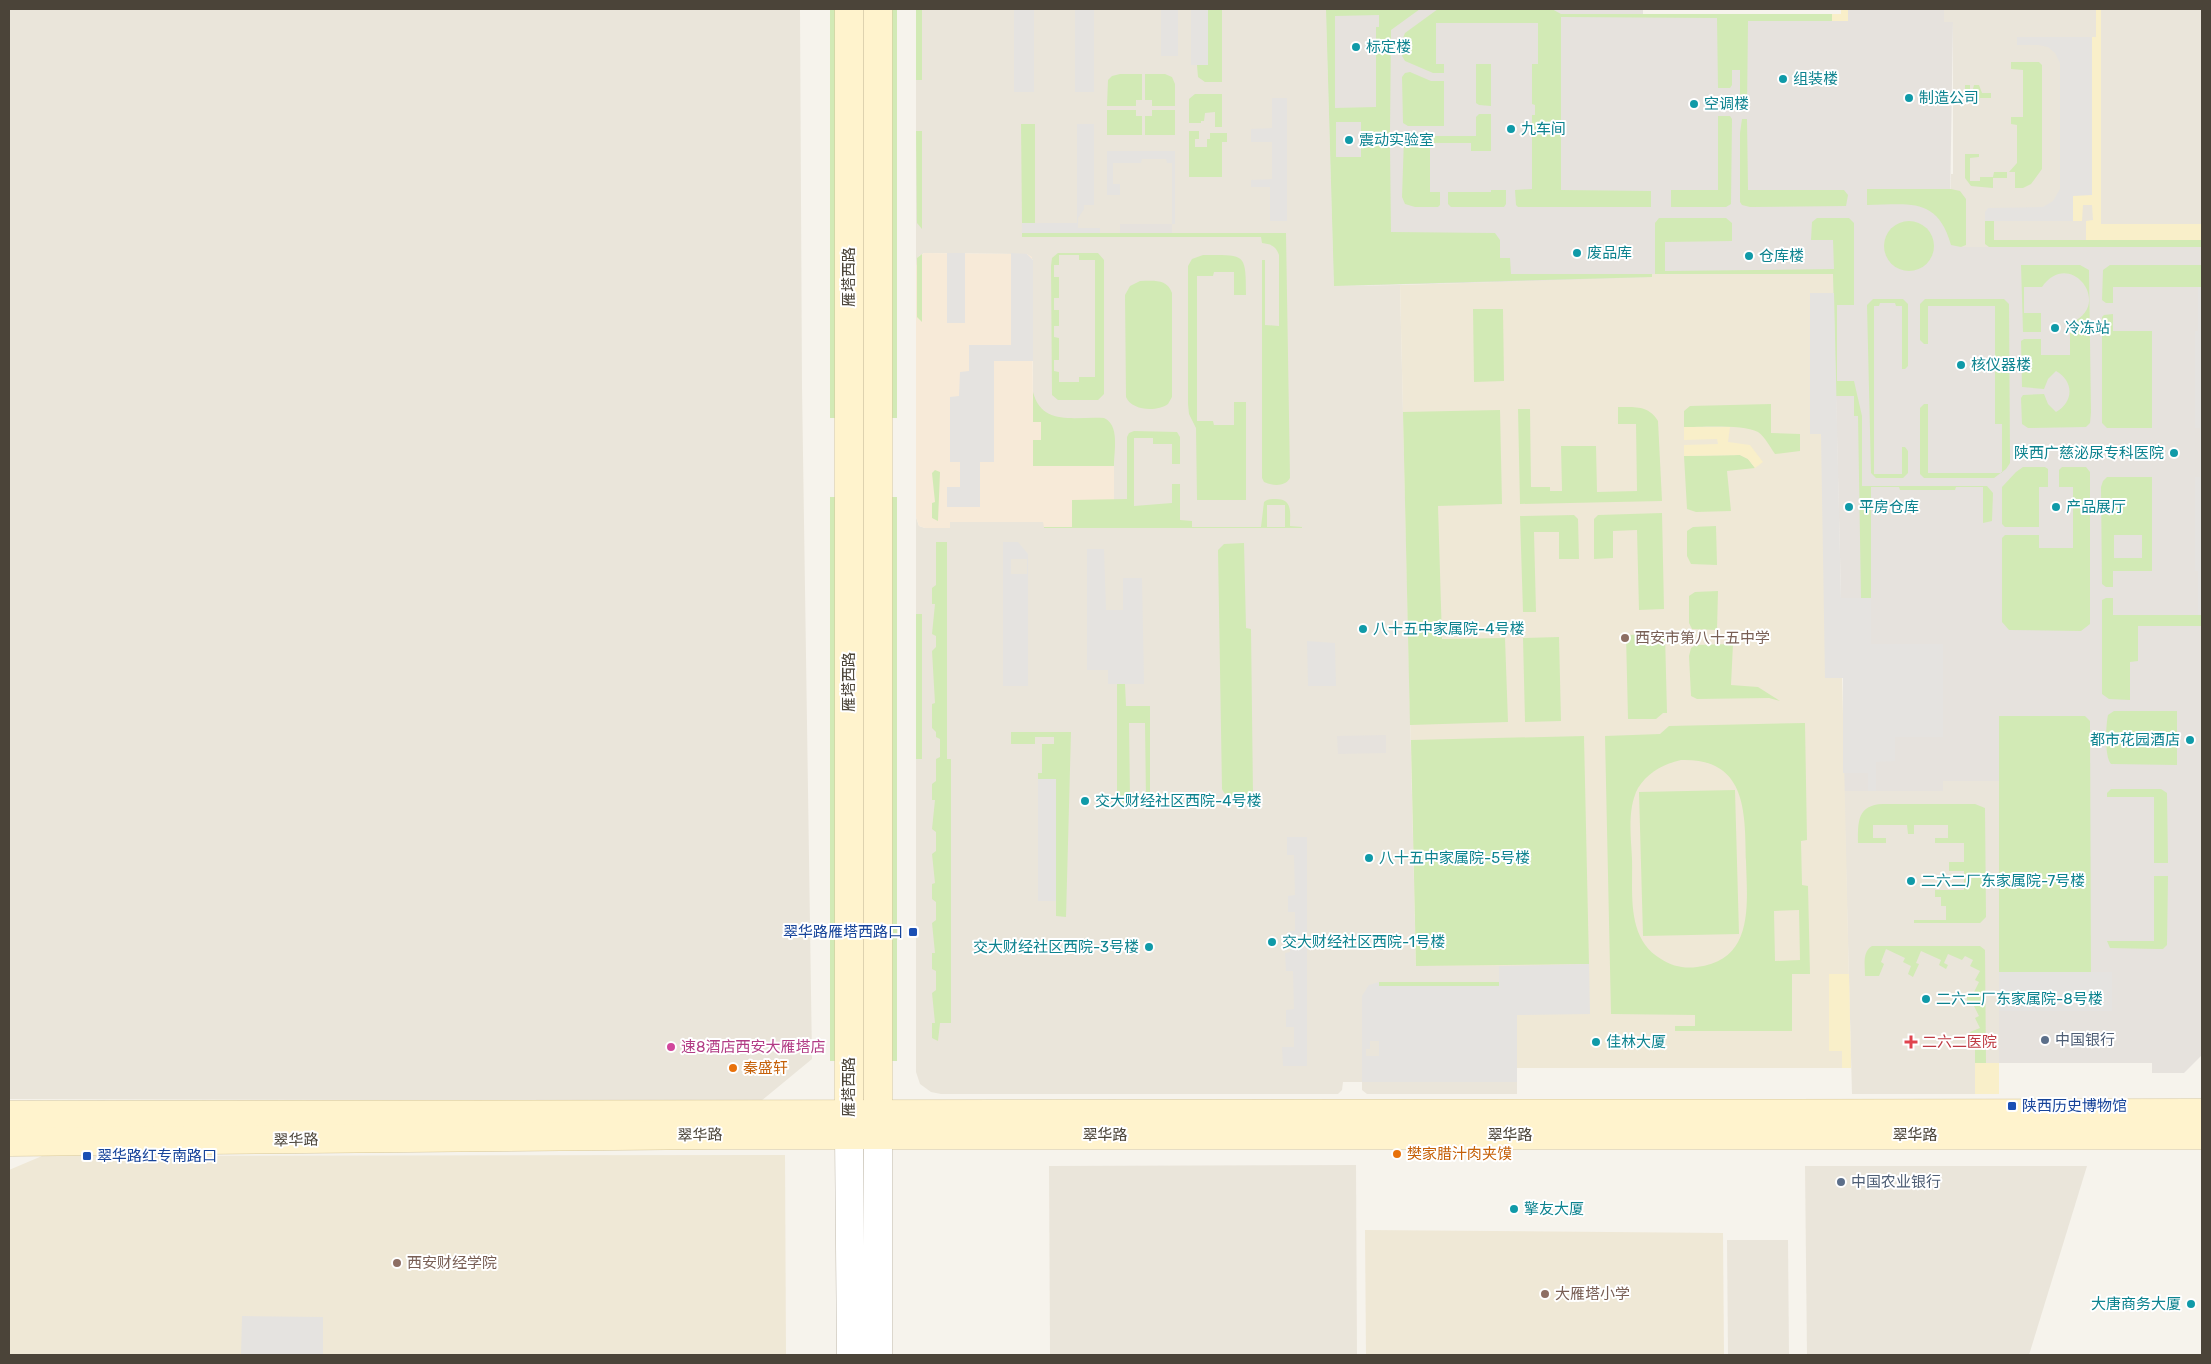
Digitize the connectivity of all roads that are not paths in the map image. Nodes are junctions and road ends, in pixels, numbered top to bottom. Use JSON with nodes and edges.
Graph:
{"nodes":[{"id":1,"x":850,"y":9,"type":"edge"},
{"id":2,"x":878,"y":9,"type":"edge"},
{"id":3,"x":2202,"y":1113,"type":"edge"},
{"id":4,"x":9,"y":1114,"type":"edge"},
{"id":5,"x":850,"y":1124,"type":"junction"},
{"id":6,"x":878,"y":1124,"type":"junction"},
{"id":7,"x":2202,"y":1135,"type":"edge"},
{"id":8,"x":9,"y":1142,"type":"edge"},
{"id":9,"x":851,"y":1355,"type":"edge"},
{"id":10,"x":878,"y":1355,"type":"edge"}],
"edges":[{"from":1,"to":5,"type":"main road","name":"雁塔西路"},
{"from":2,"to":6,"type":"main road","name":"雁塔西路"},
{"from":3,"to":6,"type":"main road","name":"翠华路"},
{"from":4,"to":5,"type":"main road","name":"翠华路"},
{"from":5,"to":6,"type":"main road","name":"翠华路"},
{"from":5,"to":8,"type":"main road","name":"翠华路"},
{"from":5,"to":9,"type":"street","name":"雁塔西路"},
{"from":6,"to":7,"type":"main road","name":"翠华路"},
{"from":6,"to":10,"type":"street","name":"雁塔西路"}]}
